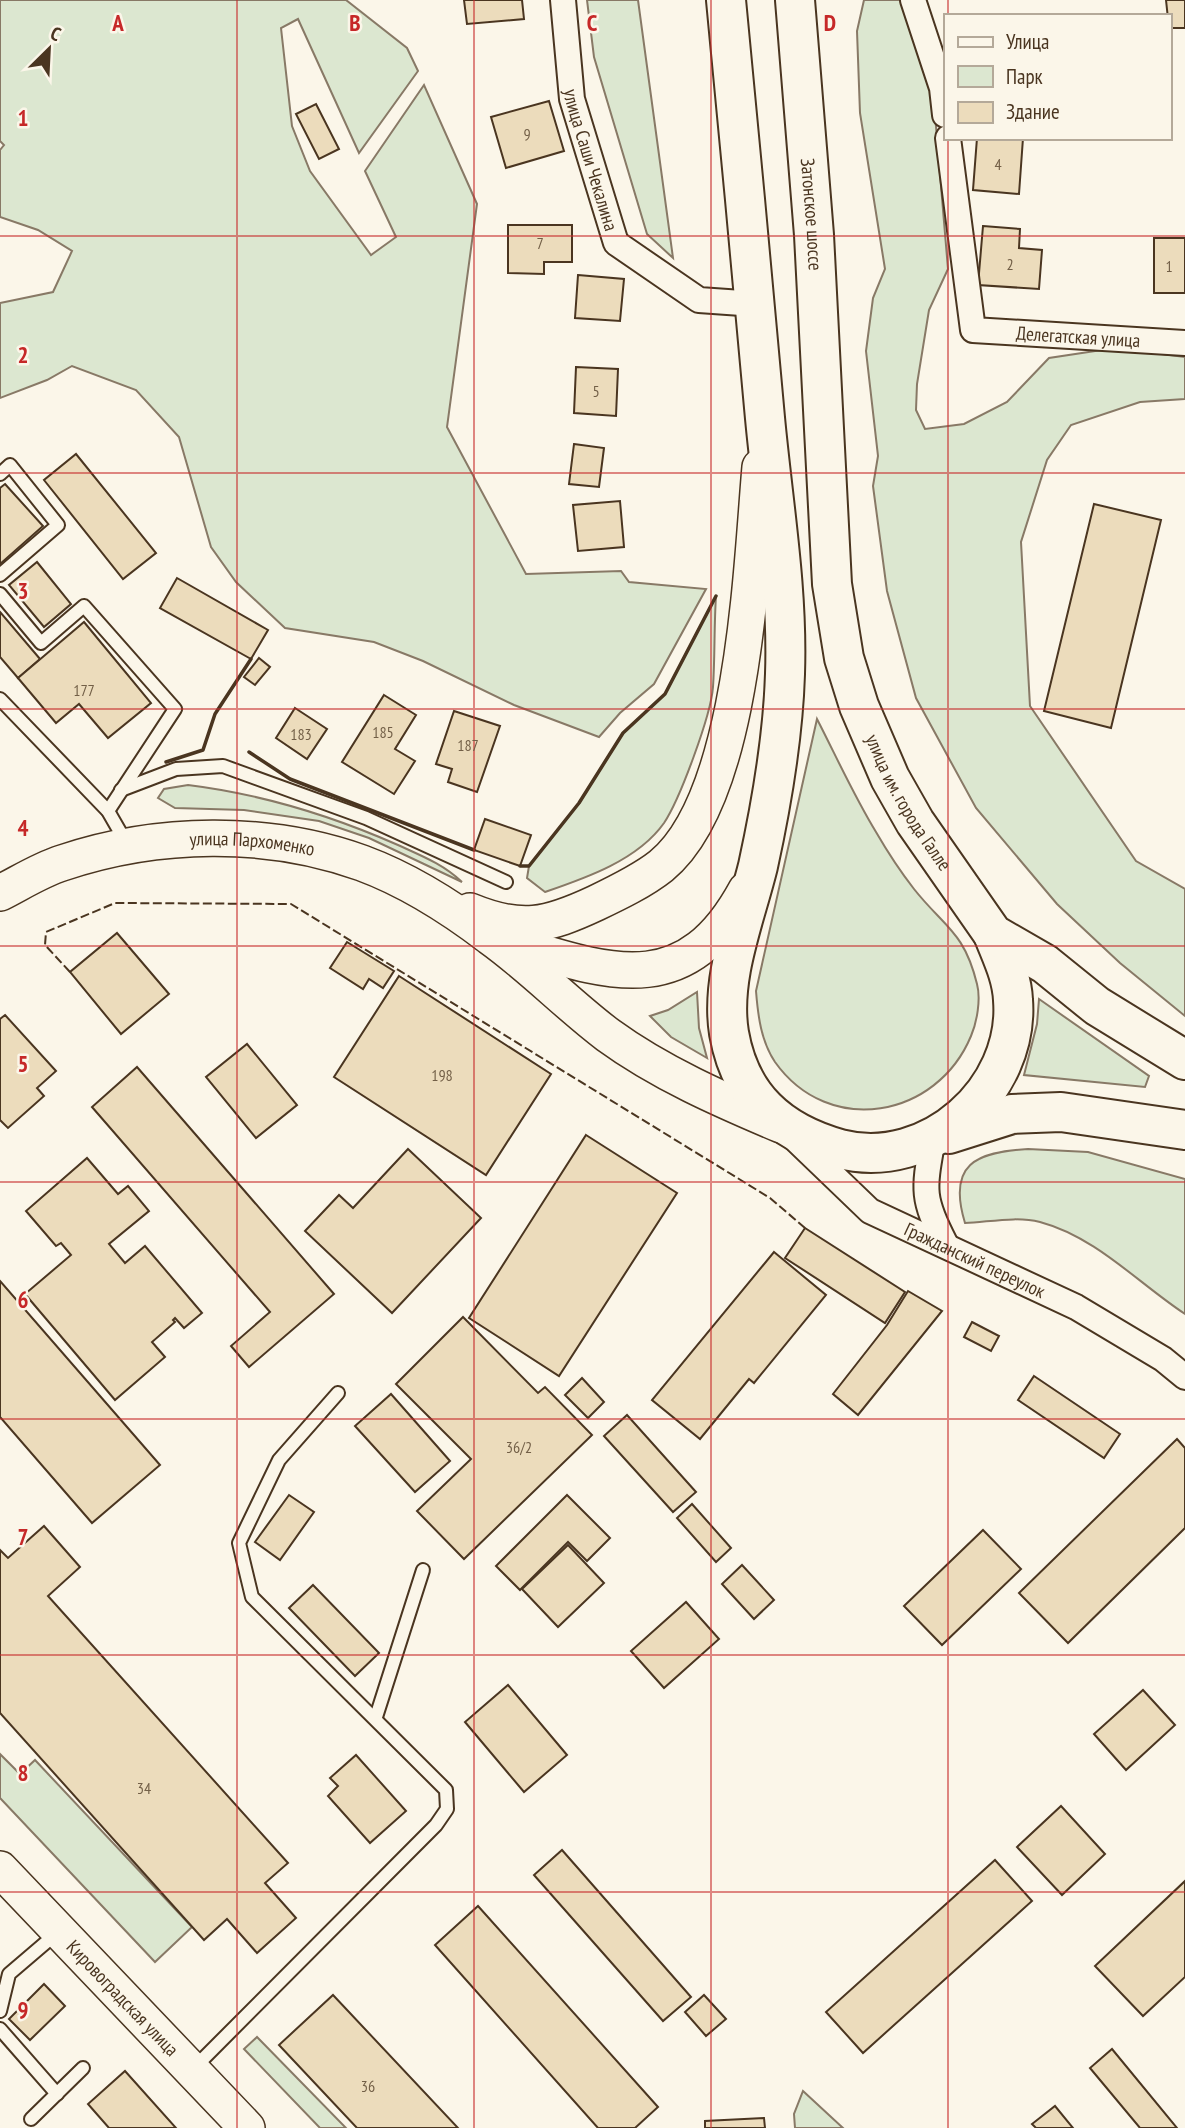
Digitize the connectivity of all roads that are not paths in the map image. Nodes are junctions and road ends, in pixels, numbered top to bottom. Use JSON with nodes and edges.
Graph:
{"nodes":[{"id":1,"x":563,"y":0,"type":"edge"},
{"id":2,"x":726,"y":0,"type":"edge"},
{"id":3,"x":795,"y":0,"type":"edge"},
{"id":4,"x":914,"y":0,"type":"edge"},
{"id":5,"x":944,"y":106,"type":"edge"},
{"id":6,"x":948,"y":140,"type":"edge"},
{"id":7,"x":756,"y":304,"type":"junction"},
{"id":8,"x":1185,"y":343,"type":"edge"},
{"id":9,"x":765,"y":418,"type":"junction"},
{"id":10,"x":825,"y":430,"type":"joint"},
{"id":11,"x":0,"y":474,"type":"edge"},
{"id":12,"x":0,"y":575,"type":"edge"},
{"id":13,"x":0,"y":594,"type":"edge"},
{"id":14,"x":0,"y":699,"type":"edge"},
{"id":15,"x":121,"y":790,"type":"junction"},
{"id":16,"x":108,"y":811,"type":"junction"},
{"id":17,"x":127,"y":844,"type":"junction"},
{"id":18,"x":757,"y":869,"type":"junction"},
{"id":19,"x":506,"y":882,"type":"dead end"},
{"id":20,"x":413,"y":886,"type":"junction"},
{"id":21,"x":0,"y":893,"type":"edge"},
{"id":22,"x":993,"y":934,"type":"junction"},
{"id":23,"x":491,"y":937,"type":"junction"},
{"id":24,"x":1185,"y":1060,"type":"edge"},
{"id":25,"x":781,"y":1125,"type":"junction"},
{"id":26,"x":1185,"y":1130,"type":"edge"},
{"id":27,"x":933,"y":1138,"type":"junction"},
{"id":28,"x":945,"y":1243,"type":"junction"},
{"id":29,"x":1185,"y":1377,"type":"edge"},
{"id":30,"x":338,"y":1393,"type":"dead end"},
{"id":31,"x":423,"y":1570,"type":"dead end"},
{"id":32,"x":376,"y":1717,"type":"junction"},
{"id":33,"x":0,"y":1869,"type":"edge"},
{"id":34,"x":59,"y":1931,"type":"junction"},
{"id":35,"x":4,"y":1970,"type":"edge"},
{"id":36,"x":0,"y":2011,"type":"edge"},
{"id":37,"x":0,"y":2029,"type":"edge"},
{"id":38,"x":83,"y":2068,"type":"dead end"},
{"id":39,"x":191,"y":2070,"type":"junction"},
{"id":40,"x":57,"y":2094,"type":"junction"},
{"id":41,"x":32,"y":2119,"type":"dead end"},
{"id":42,"x":247,"y":2128,"type":"edge"}],
"edges":[{"from":1,"to":7,"type":"street","name":"улица Саши Чекалина"},
{"from":2,"to":7,"type":"main road"},
{"from":3,"to":10,"type":"main road","name":"Затонское шоссе"},
{"from":4,"to":5,"type":"street"},
{"from":6,"to":8,"type":"street","name":"Делегатская улица"},
{"from":7,"to":9,"type":"main road"},
{"from":9,"to":18,"type":"main road"},
{"from":9,"to":20,"type":"main road"},
{"from":10,"to":22,"type":"main road","name":"улица им. города Галле"},
{"from":11,"to":12,"type":"lane"},
{"from":13,"to":15,"type":"lane"},
{"from":14,"to":16,"type":"lane"},
{"from":15,"to":16,"type":"lane"},
{"from":15,"to":19,"type":"lane"},
{"from":16,"to":17,"type":"lane"},
{"from":17,"to":20,"type":"main road","name":"улица Пархоменко"},
{"from":17,"to":21,"type":"main road","name":"улица Пархоменко"},
{"from":18,"to":23,"type":"main road","name":"улица Пархоменко"},
{"from":18,"to":25,"type":"main road"},
{"from":20,"to":23,"type":"main road","name":"улица Пархоменко"},
{"from":22,"to":24,"type":"main road","name":"улица им. города Галле"},
{"from":22,"to":27,"type":"main road"},
{"from":23,"to":25,"type":"main road","name":"улица Пархоменко"},
{"from":25,"to":27,"type":"main road"},
{"from":25,"to":28,"type":"street","name":"Гражданский переулок"},
{"from":26,"to":27,"type":"main road"},
{"from":27,"to":28,"type":"street"},
{"from":28,"to":29,"type":"street","name":"Гражданский переулок"},
{"from":30,"to":32,"type":"lane"},
{"from":31,"to":32,"type":"lane"},
{"from":32,"to":39,"type":"lane"},
{"from":33,"to":34,"type":"main road","name":"Кировоградская улица"},
{"from":34,"to":35,"type":"lane"},
{"from":34,"to":39,"type":"main road","name":"Кировоградская улица"},
{"from":35,"to":36,"type":"lane"},
{"from":37,"to":40,"type":"lane"},
{"from":38,"to":40,"type":"lane"},
{"from":39,"to":42,"type":"main road","name":"Кировоградская улица"},
{"from":40,"to":41,"type":"lane"}]}
